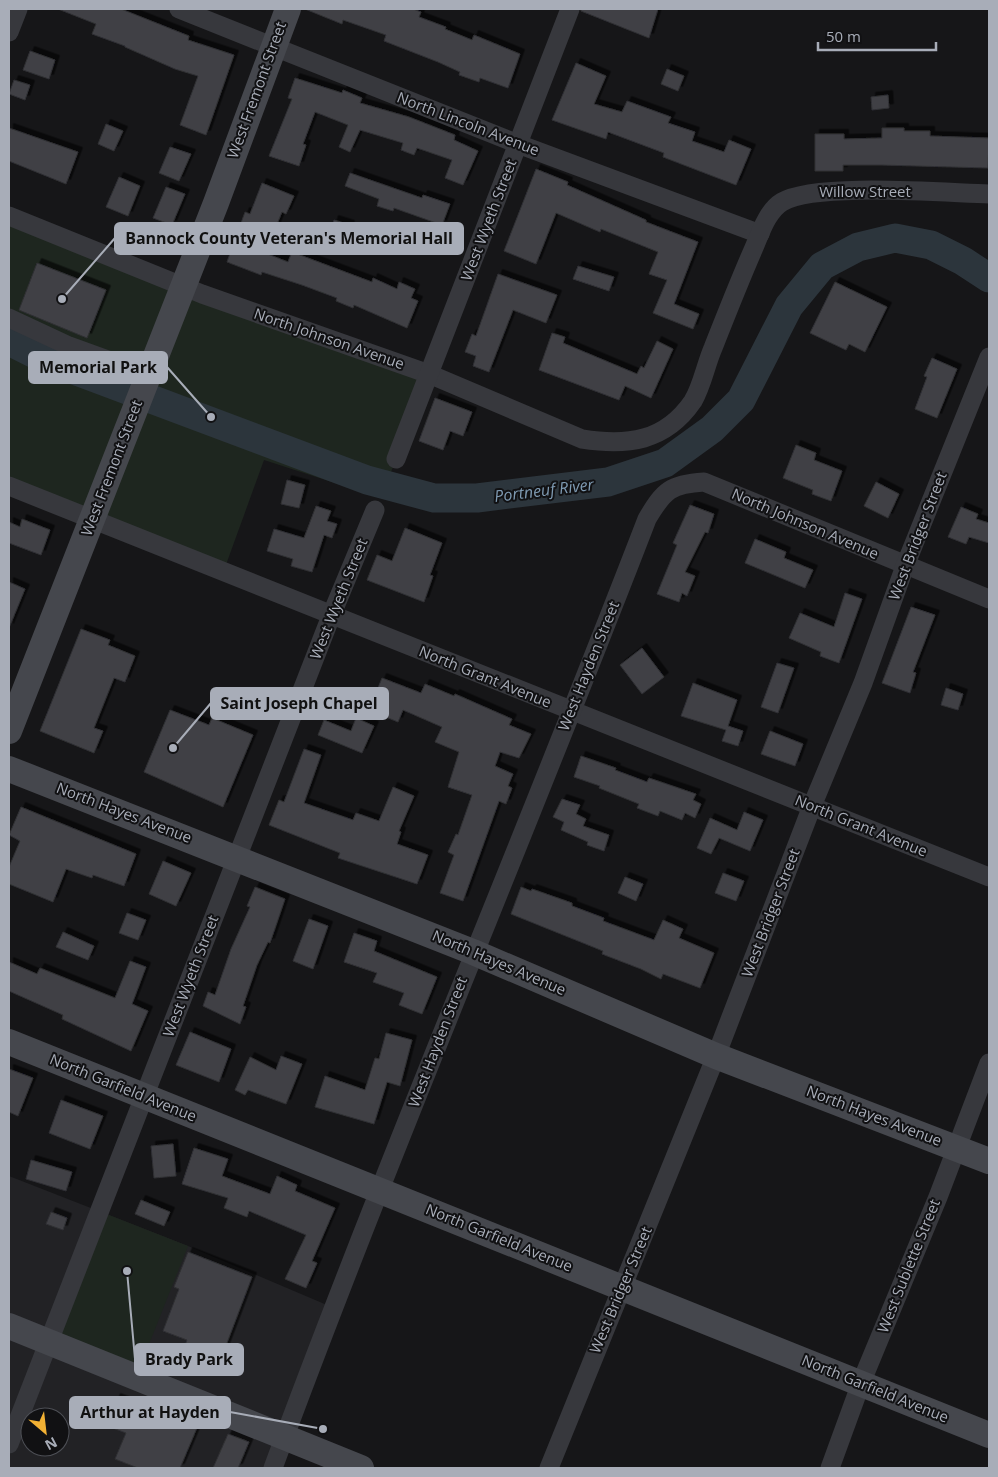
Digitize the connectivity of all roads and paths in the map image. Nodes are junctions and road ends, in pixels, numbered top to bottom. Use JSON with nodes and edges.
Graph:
{"nodes":[{"id":1,"x":18,"y":9,"type":"edge"},
{"id":2,"x":179,"y":9,"type":"edge"},
{"id":3,"x":288,"y":9,"type":"edge"},
{"id":4,"x":570,"y":9,"type":"edge"},
{"id":5,"x":9,"y":32,"type":"edge"},
{"id":6,"x":273,"y":48,"type":"junction"},
{"id":7,"x":518,"y":144,"type":"junction"},
{"id":8,"x":989,"y":194,"type":"edge"},
{"id":9,"x":9,"y":216,"type":"edge"},
{"id":10,"x":760,"y":234,"type":"junction"},
{"id":11,"x":183,"y":286,"type":"junction"},
{"id":12,"x":9,"y":318,"type":"edge"},
{"id":13,"x":989,"y":357,"type":"edge"},
{"id":14,"x":429,"y":374,"type":"junction"},
{"id":15,"x":149,"y":375,"type":"junction"},
{"id":16,"x":396,"y":459,"type":"dead end"},
{"id":17,"x":704,"y":482,"type":"joint"},
{"id":18,"x":9,"y":486,"type":"edge"},
{"id":19,"x":375,"y":510,"type":"dead end"},
{"id":20,"x":91,"y":521,"type":"junction"},
{"id":21,"x":905,"y":566,"type":"junction"},
{"id":22,"x":989,"y":599,"type":"edge"},
{"id":23,"x":331,"y":616,"type":"junction"},
{"id":24,"x":572,"y":711,"type":"junction"},
{"id":25,"x":9,"y":731,"type":"edge"},
{"id":26,"x":9,"y":768,"type":"edge"},
{"id":27,"x":812,"y":806,"type":"junction"},
{"id":28,"x":237,"y":857,"type":"junction"},
{"id":29,"x":989,"y":876,"type":"edge"},
{"id":30,"x":474,"y":952,"type":"junction"},
{"id":31,"x":9,"y":1042,"type":"edge"},
{"id":32,"x":716,"y":1056,"type":"junction"},
{"id":33,"x":989,"y":1063,"type":"edge"},
{"id":34,"x":144,"y":1096,"type":"junction"},
{"id":35,"x":955,"y":1147,"type":"junction"},
{"id":36,"x":989,"y":1161,"type":"edge"},
{"id":37,"x":380,"y":1191,"type":"junction"},
{"id":38,"x":622,"y":1288,"type":"junction"},
{"id":39,"x":9,"y":1326,"type":"edge"},
{"id":40,"x":48,"y":1342,"type":"junction"},
{"id":41,"x":861,"y":1383,"type":"junction"},
{"id":42,"x":989,"y":1435,"type":"edge"},
{"id":43,"x":284,"y":1438,"type":"junction"},
{"id":44,"x":9,"y":1444,"type":"edge"},
{"id":45,"x":273,"y":1468,"type":"edge"},
{"id":46,"x":361,"y":1468,"type":"edge"},
{"id":47,"x":549,"y":1468,"type":"edge"},
{"id":48,"x":830,"y":1468,"type":"edge"}],
"edges":[{"from":1,"to":5,"type":"street"},
{"from":2,"to":6,"type":"street","name":"North Lincoln Avenue"},
{"from":3,"to":6,"type":"street","name":"West Fremont Street"},
{"from":4,"to":7,"type":"street","name":"West Wyeth Street"},
{"from":6,"to":7,"type":"street","name":"North Lincoln Avenue"},
{"from":6,"to":11,"type":"street","name":"West Fremont Street"},
{"from":7,"to":10,"type":"street","name":"North Lincoln Avenue"},
{"from":7,"to":14,"type":"street","name":"West Wyeth Street"},
{"from":8,"to":10,"type":"street","name":"Willow Street"},
{"from":9,"to":11,"type":"street","name":"North Johnson Avenue"},
{"from":10,"to":14,"type":"street","name":"North Johnson Avenue"},
{"from":11,"to":14,"type":"street","name":"North Johnson Avenue"},
{"from":11,"to":15,"type":"street","name":"West Fremont Street"},
{"from":12,"to":15,"type":"street"},
{"from":13,"to":21,"type":"street","name":"West Bridger Street"},
{"from":14,"to":16,"type":"street","name":"West Wyeth Street"},
{"from":15,"to":20,"type":"street","name":"West Fremont Street"},
{"from":17,"to":21,"type":"street","name":"North Johnson Avenue"},
{"from":17,"to":24,"type":"street","name":"West Hayden Street"},
{"from":18,"to":20,"type":"street","name":"North Grant Avenue"},
{"from":19,"to":23,"type":"street","name":"West Wyeth Street"},
{"from":20,"to":23,"type":"street","name":"North Grant Avenue"},
{"from":20,"to":25,"type":"street","name":"West Fremont Street"},
{"from":21,"to":22,"type":"street","name":"North Johnson Avenue"},
{"from":21,"to":27,"type":"street","name":"West Bridger Street"},
{"from":23,"to":24,"type":"street","name":"North Grant Avenue"},
{"from":23,"to":28,"type":"street","name":"West Wyeth Street"},
{"from":24,"to":27,"type":"street","name":"North Grant Avenue"},
{"from":24,"to":30,"type":"street","name":"West Hayden Street"},
{"from":26,"to":28,"type":"street","name":"North Hayes Avenue"},
{"from":27,"to":29,"type":"street","name":"North Grant Avenue"},
{"from":27,"to":32,"type":"street","name":"West Bridger Street"},
{"from":28,"to":30,"type":"street","name":"North Hayes Avenue"},
{"from":28,"to":34,"type":"street","name":"West Wyeth Street"},
{"from":30,"to":32,"type":"street","name":"North Hayes Avenue"},
{"from":30,"to":37,"type":"street","name":"West Hayden Street"},
{"from":31,"to":34,"type":"street","name":"North Garfield Avenue"},
{"from":32,"to":35,"type":"street","name":"North Hayes Avenue"},
{"from":32,"to":38,"type":"street","name":"West Bridger Street"},
{"from":33,"to":35,"type":"street","name":"West Sublette Street"},
{"from":34,"to":37,"type":"street","name":"North Garfield Avenue"},
{"from":34,"to":40,"type":"street","name":"West Wyeth Street"},
{"from":35,"to":36,"type":"street","name":"North Hayes Avenue"},
{"from":35,"to":41,"type":"street","name":"West Sublette Street"},
{"from":37,"to":38,"type":"street","name":"North Garfield Avenue"},
{"from":37,"to":43,"type":"street","name":"West Hayden Street"},
{"from":38,"to":41,"type":"street","name":"North Garfield Avenue"},
{"from":38,"to":47,"type":"street","name":"West Bridger Street"},
{"from":39,"to":40,"type":"street"},
{"from":40,"to":43,"type":"street"},
{"from":40,"to":44,"type":"street","name":"West Wyeth Street"},
{"from":41,"to":42,"type":"street","name":"North Garfield Avenue"},
{"from":41,"to":48,"type":"street","name":"West Sublette Street"},
{"from":43,"to":45,"type":"street","name":"West Hayden Street"},
{"from":43,"to":46,"type":"street"}]}
